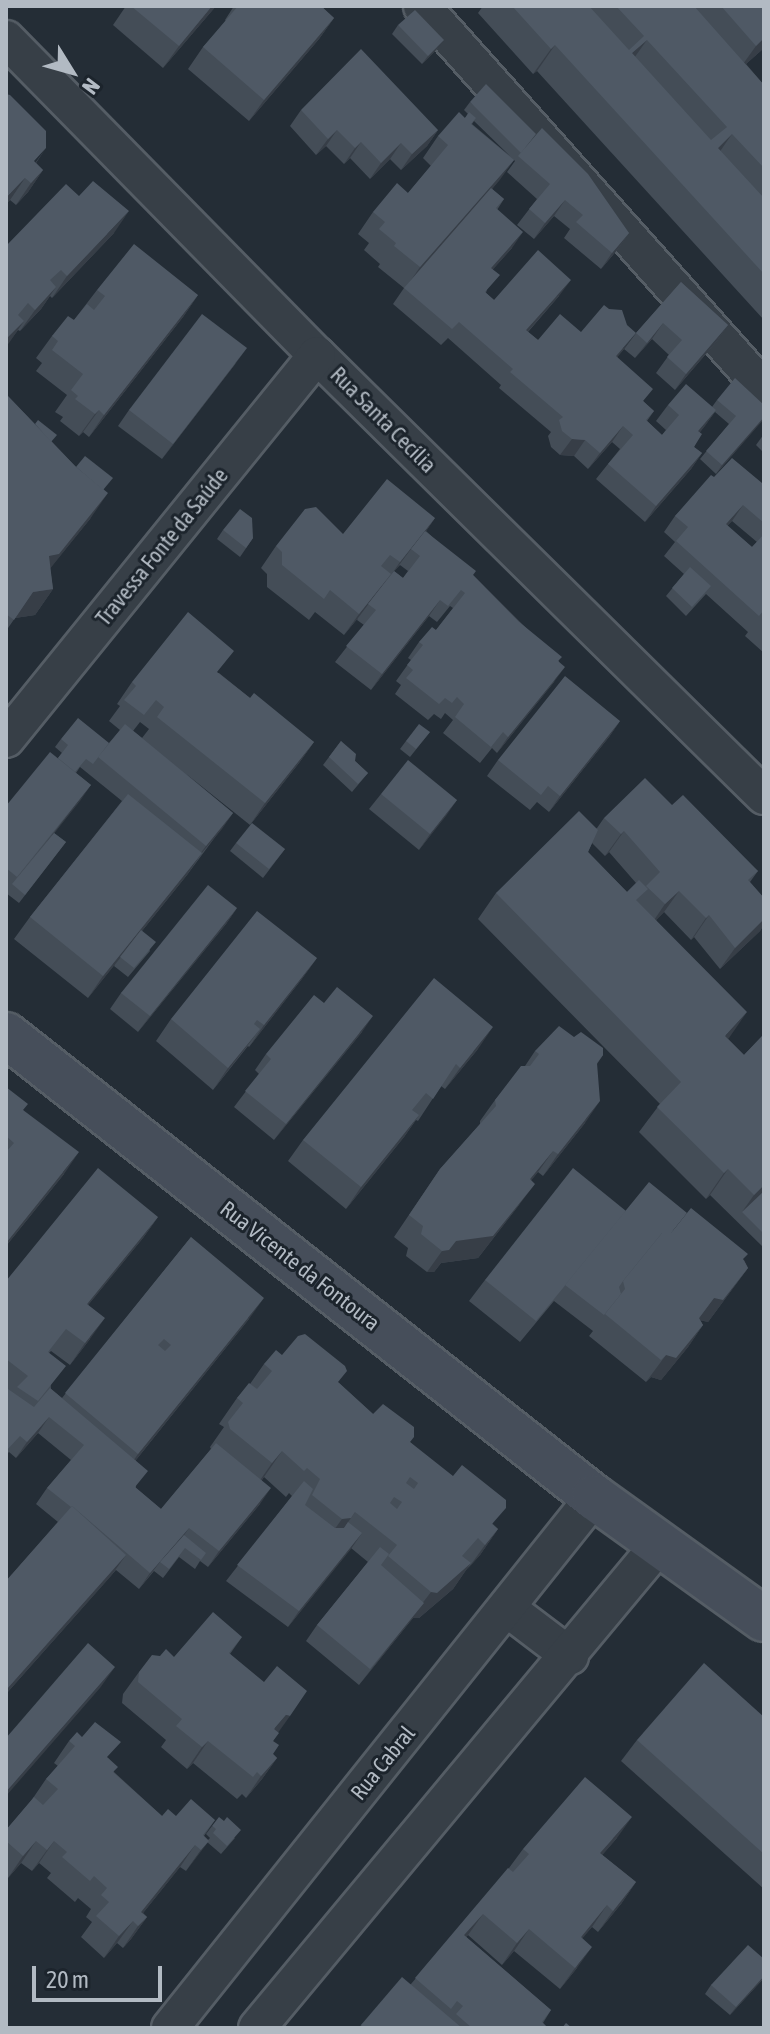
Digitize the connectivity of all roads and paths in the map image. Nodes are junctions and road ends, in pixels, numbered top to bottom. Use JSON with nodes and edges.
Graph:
{"nodes":[{"id":1,"x":422,"y":6,"type":"edge"},
{"id":2,"x":6,"y":39,"type":"edge"},
{"id":3,"x":317,"y":355,"type":"junction"},
{"id":4,"x":764,"y":389,"type":"edge"},
{"id":5,"x":6,"y":739,"type":"edge"},
{"id":6,"x":764,"y":796,"type":"edge"},
{"id":7,"x":6,"y":1035,"type":"edge"},
{"id":8,"x":594,"y":1497,"type":"junction"},
{"id":9,"x":658,"y":1546,"type":"junction"},
{"id":10,"x":508,"y":1609,"type":"junction"},
{"id":11,"x":764,"y":1619,"type":"edge"},
{"id":12,"x":570,"y":1656,"type":"junction"},
{"id":13,"x":170,"y":2028,"type":"edge"},
{"id":14,"x":257,"y":2028,"type":"edge"}],
"edges":[{"from":1,"to":4,"type":"street"},
{"from":2,"to":3,"type":"street","name":"Rua Santa Cecília"},
{"from":3,"to":5,"type":"street","name":"Travessa Fonte da Saúde"},
{"from":3,"to":6,"type":"street","name":"Rua Santa Cecília"},
{"from":7,"to":8,"type":"street","name":"Rua Vicente da Fontoura"},
{"from":8,"to":9,"type":"street","name":"Rua Vicente da Fontoura"},
{"from":8,"to":10,"type":"street","name":"Rua Cabral"},
{"from":9,"to":11,"type":"street","name":"Rua Vicente da Fontoura"},
{"from":9,"to":12,"type":"street"},
{"from":10,"to":12,"type":"street"},
{"from":10,"to":13,"type":"street","name":"Rua Cabral"},
{"from":12,"to":14,"type":"street"}]}
